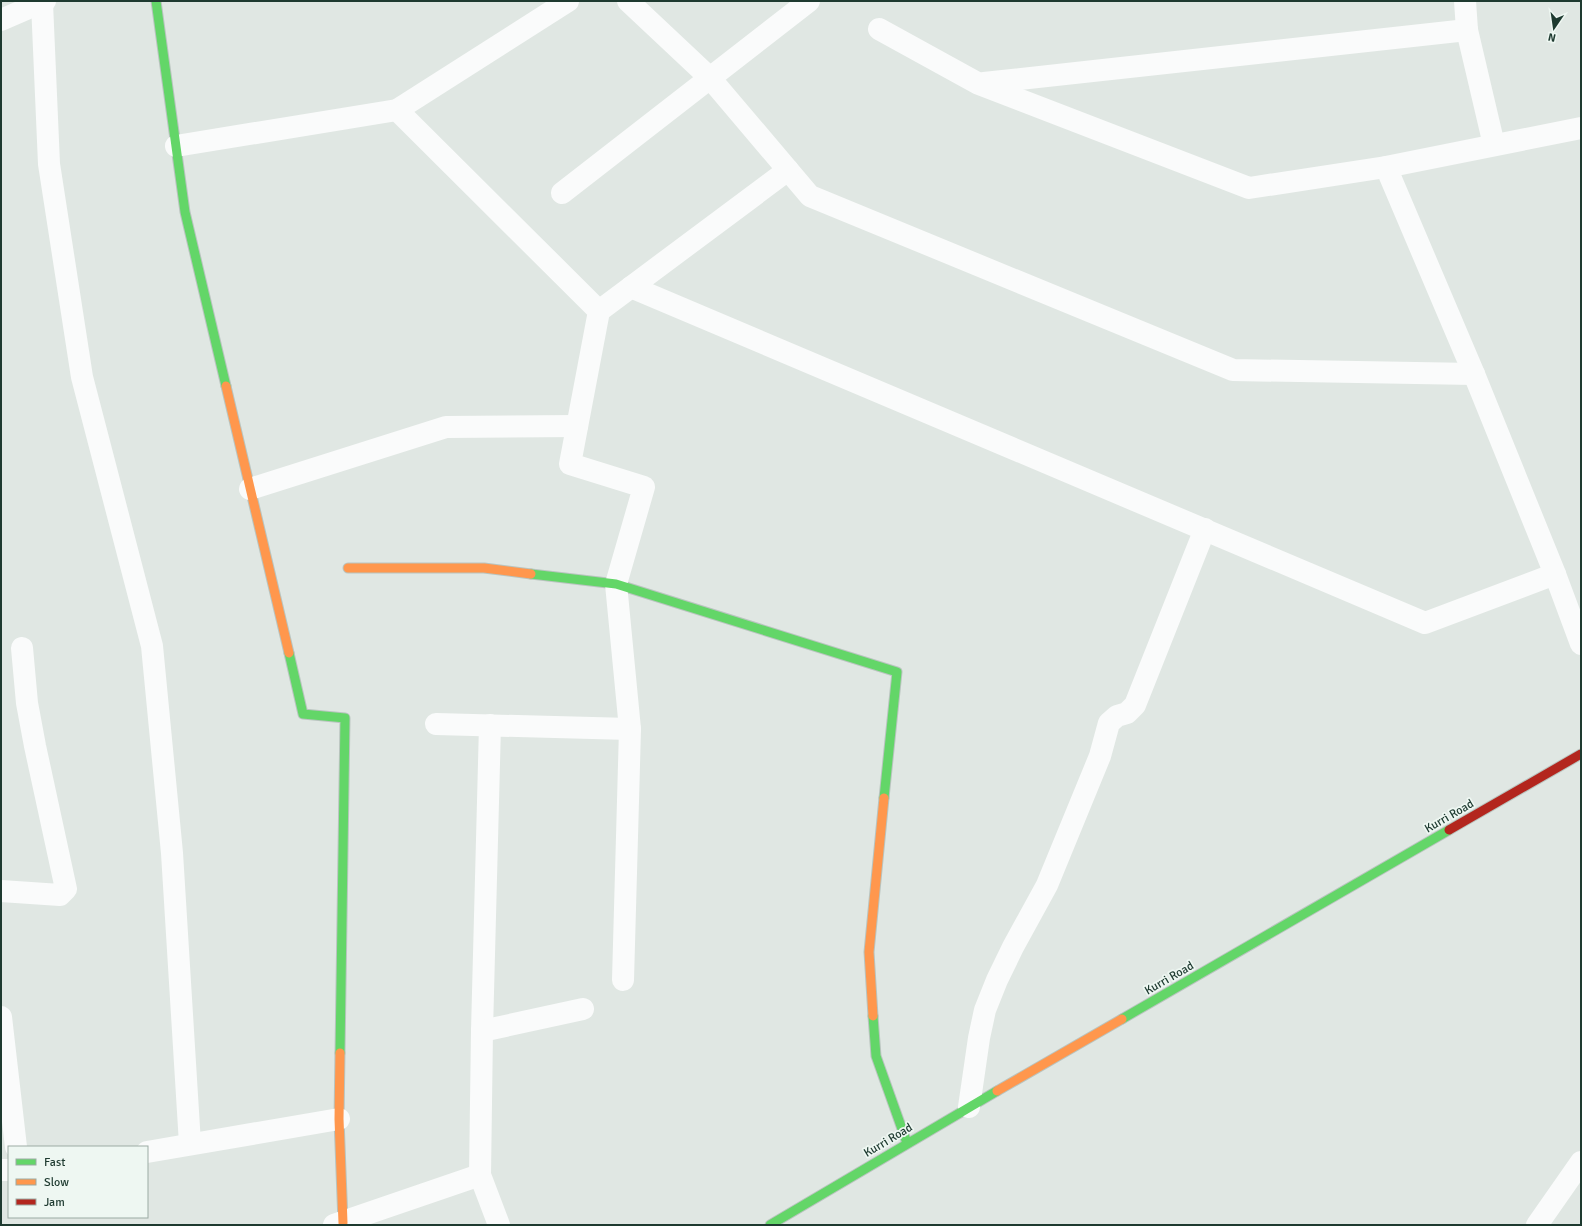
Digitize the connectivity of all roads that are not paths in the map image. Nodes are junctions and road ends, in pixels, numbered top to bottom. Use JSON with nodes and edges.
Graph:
{"nodes":[{"id":1,"x":156,"y":1,"type":"edge"},
{"id":2,"x":568,"y":1,"type":"edge"},
{"id":3,"x":628,"y":1,"type":"edge"},
{"id":4,"x":809,"y":1,"type":"edge"},
{"id":5,"x":1465,"y":1,"type":"edge"},
{"id":6,"x":44,"y":2,"type":"edge"},
{"id":7,"x":1,"y":20,"type":"edge"},
{"id":8,"x":879,"y":29,"type":"dead end"},
{"id":9,"x":1467,"y":30,"type":"junction"},
{"id":10,"x":710,"y":78,"type":"junction"},
{"id":11,"x":979,"y":84,"type":"junction"},
{"id":12,"x":397,"y":110,"type":"junction"},
{"id":13,"x":1581,"y":128,"type":"edge"},
{"id":14,"x":1494,"y":145,"type":"junction"},
{"id":15,"x":176,"y":146,"type":"junction"},
{"id":16,"x":1386,"y":166,"type":"junction"},
{"id":17,"x":788,"y":170,"type":"junction"},
{"id":18,"x":562,"y":193,"type":"dead end"},
{"id":19,"x":630,"y":287,"type":"junction"},
{"id":20,"x":600,"y":311,"type":"junction"},
{"id":21,"x":1474,"y":374,"type":"junction"},
{"id":22,"x":577,"y":426,"type":"junction"},
{"id":23,"x":250,"y":489,"type":"junction"},
{"id":24,"x":1205,"y":529,"type":"junction"},
{"id":25,"x":348,"y":568,"type":"dead end"},
{"id":26,"x":1555,"y":574,"type":"junction"},
{"id":27,"x":616,"y":584,"type":"junction"},
{"id":28,"x":1581,"y":644,"type":"edge"},
{"id":29,"x":22,"y":648,"type":"dead end"},
{"id":30,"x":436,"y":724,"type":"dead end"},
{"id":31,"x":490,"y":725,"type":"junction"},
{"id":32,"x":630,"y":730,"type":"junction"},
{"id":33,"x":1581,"y":754,"type":"edge"},
{"id":34,"x":1,"y":891,"type":"edge"},
{"id":35,"x":623,"y":980,"type":"dead end"},
{"id":36,"x":583,"y":1010,"type":"dead end"},
{"id":37,"x":1,"y":1017,"type":"edge"},
{"id":38,"x":482,"y":1031,"type":"junction"},
{"id":39,"x":969,"y":1107,"type":"junction"},
{"id":40,"x":339,"y":1119,"type":"junction"},
{"id":41,"x":907,"y":1143,"type":"junction"},
{"id":42,"x":190,"y":1144,"type":"junction"},
{"id":43,"x":16,"y":1146,"type":"edge"},
{"id":44,"x":148,"y":1152,"type":"edge"},
{"id":45,"x":1581,"y":1162,"type":"edge"},
{"id":46,"x":480,"y":1175,"type":"junction"},
{"id":47,"x":339,"y":1224,"type":"edge"},
{"id":48,"x":499,"y":1225,"type":"edge"},
{"id":49,"x":770,"y":1225,"type":"edge"},
{"id":50,"x":1537,"y":1225,"type":"edge"}],
"edges":[{"from":1,"to":15,"type":"street"},
{"from":2,"to":12,"type":"street"},
{"from":3,"to":10,"type":"street"},
{"from":4,"to":10,"type":"street"},
{"from":5,"to":9,"type":"street"},
{"from":6,"to":7,"type":"street"},
{"from":6,"to":42,"type":"street"},
{"from":8,"to":11,"type":"street"},
{"from":9,"to":11,"type":"street"},
{"from":9,"to":14,"type":"street"},
{"from":10,"to":17,"type":"street"},
{"from":10,"to":18,"type":"street"},
{"from":11,"to":16,"type":"street"},
{"from":12,"to":15,"type":"street"},
{"from":12,"to":20,"type":"street"},
{"from":13,"to":14,"type":"street"},
{"from":14,"to":16,"type":"street"},
{"from":15,"to":23,"type":"street"},
{"from":16,"to":21,"type":"street"},
{"from":17,"to":19,"type":"street"},
{"from":17,"to":21,"type":"street"},
{"from":19,"to":20,"type":"street"},
{"from":19,"to":24,"type":"street"},
{"from":20,"to":22,"type":"street"},
{"from":21,"to":26,"type":"street"},
{"from":22,"to":23,"type":"street"},
{"from":22,"to":27,"type":"street"},
{"from":23,"to":40,"type":"street"},
{"from":24,"to":26,"type":"street"},
{"from":24,"to":39,"type":"street"},
{"from":25,"to":27,"type":"street"},
{"from":26,"to":28,"type":"street"},
{"from":27,"to":32,"type":"street"},
{"from":27,"to":41,"type":"street"},
{"from":29,"to":34,"type":"street"},
{"from":30,"to":31,"type":"street"},
{"from":31,"to":32,"type":"street"},
{"from":31,"to":38,"type":"street"},
{"from":32,"to":35,"type":"street"},
{"from":33,"to":39,"type":"street","name":"Kurri Road"},
{"from":36,"to":38,"type":"street"},
{"from":37,"to":43,"type":"street"},
{"from":38,"to":46,"type":"street"},
{"from":39,"to":41,"type":"street","name":"Kurri Road"},
{"from":40,"to":42,"type":"street"},
{"from":40,"to":47,"type":"street"},
{"from":41,"to":49,"type":"street","name":"Kurri Road"},
{"from":42,"to":44,"type":"street"},
{"from":45,"to":50,"type":"street"},
{"from":46,"to":47,"type":"street"},
{"from":46,"to":48,"type":"street"}]}
